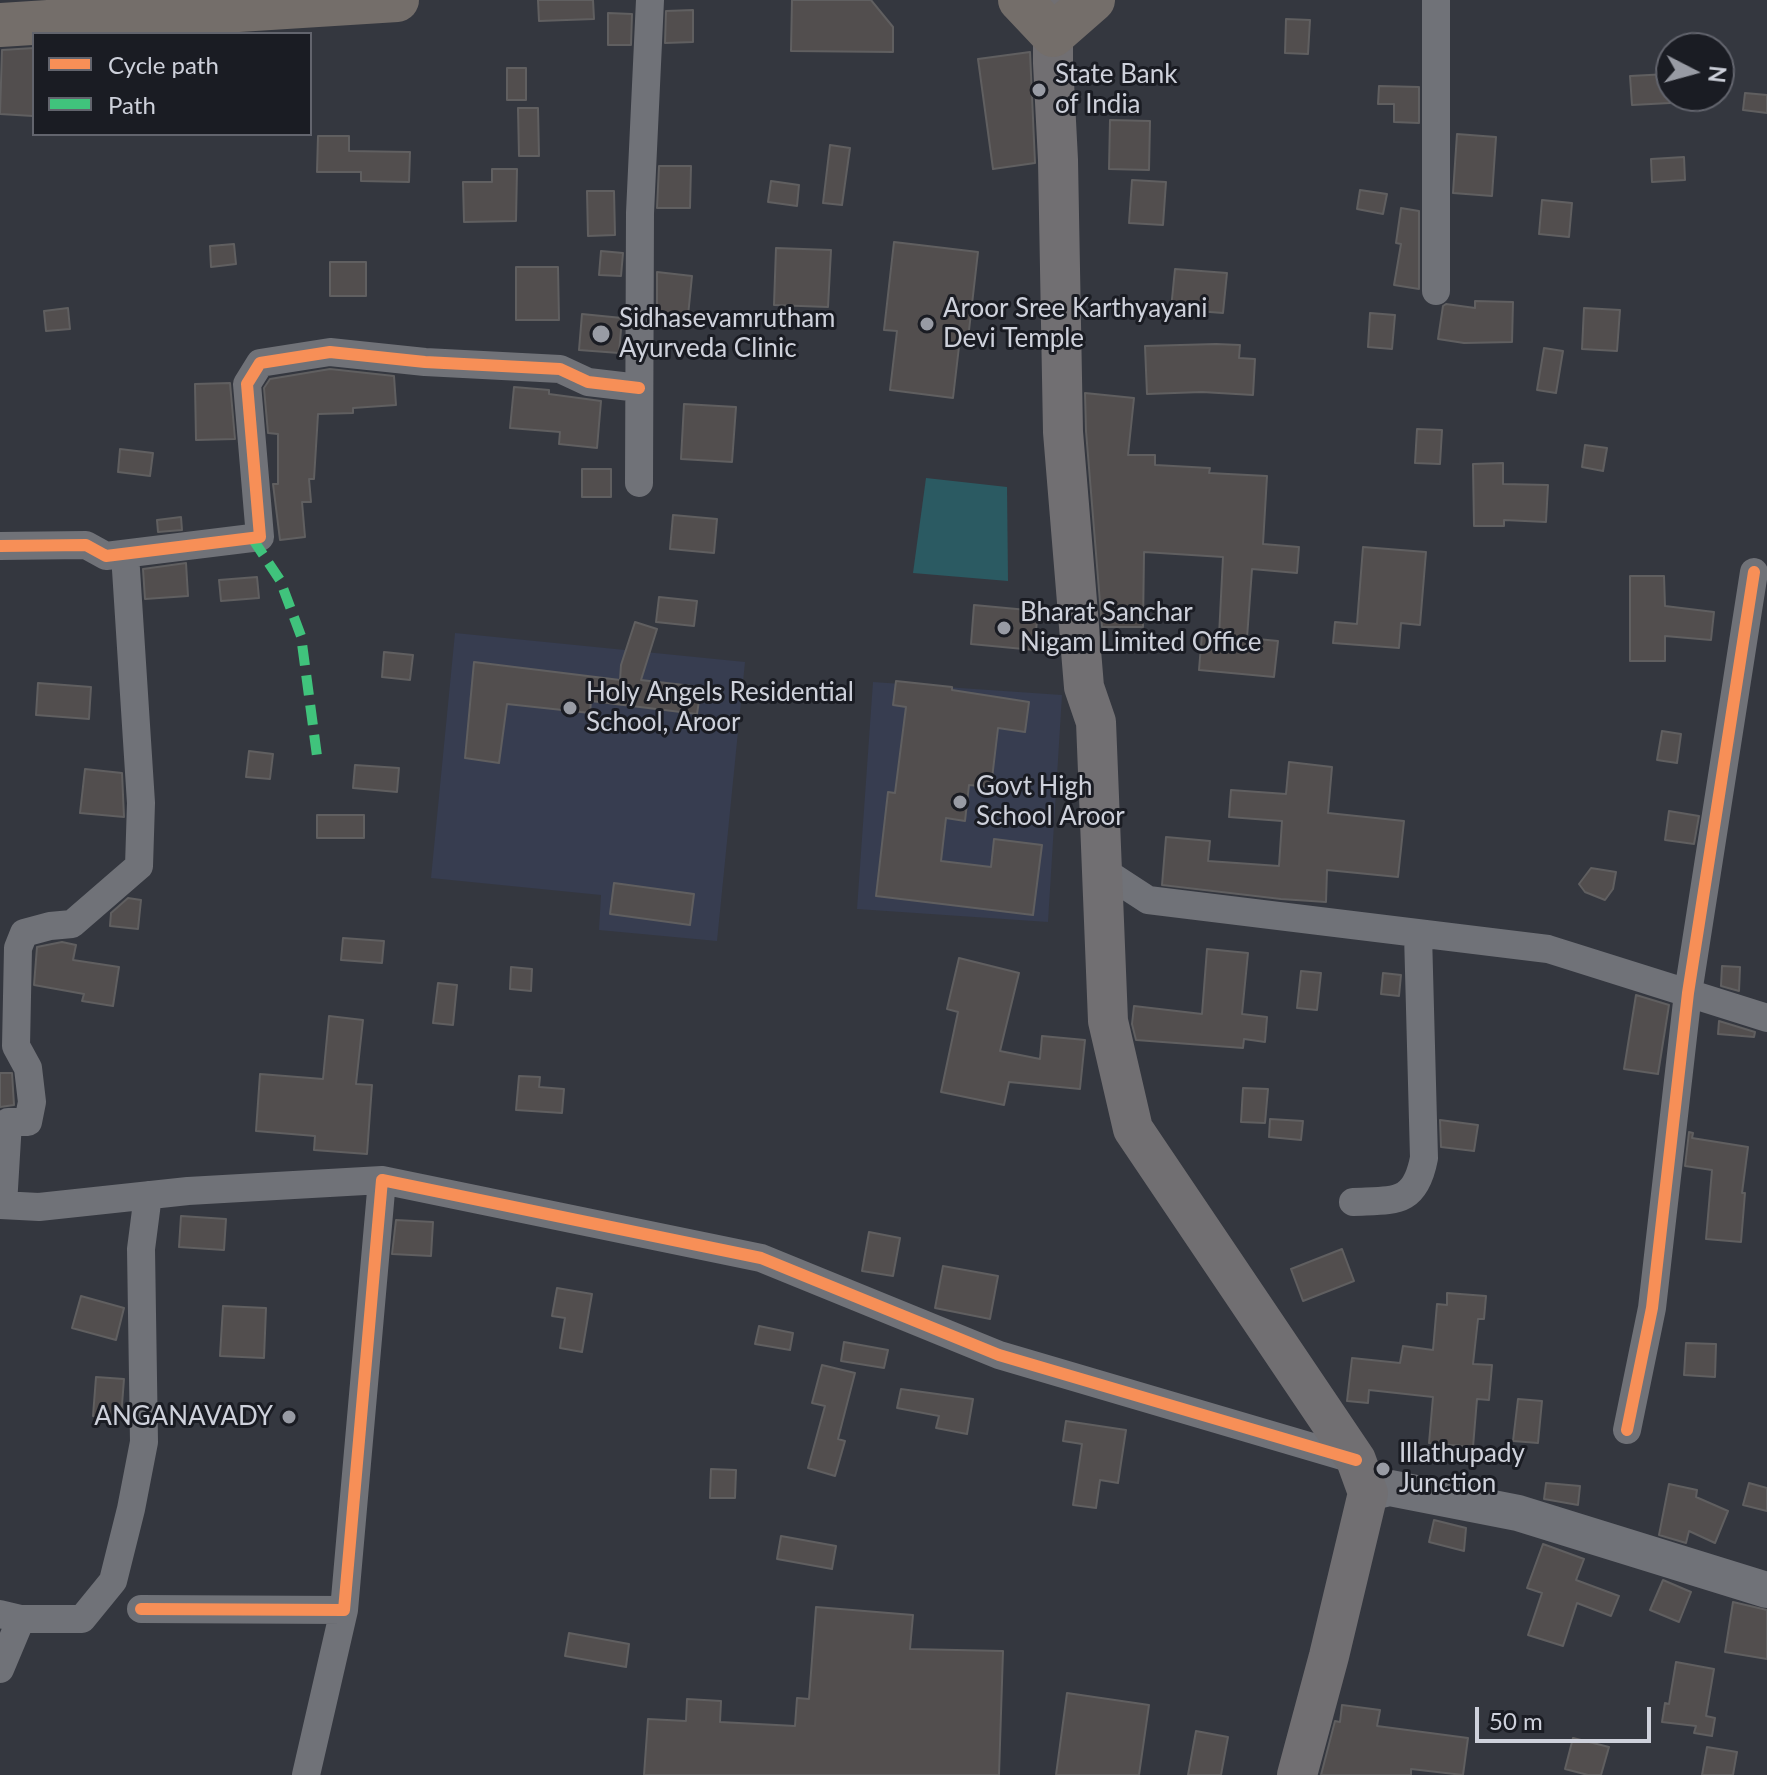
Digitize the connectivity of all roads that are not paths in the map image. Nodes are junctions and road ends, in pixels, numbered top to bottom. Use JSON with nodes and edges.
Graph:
{"nodes":[{"id":1,"x":397,"y":0,"type":"edge"},
{"id":2,"x":650,"y":0,"type":"edge"},
{"id":3,"x":1020,"y":0,"type":"edge"},
{"id":4,"x":1093,"y":0,"type":"edge"},
{"id":5,"x":1436,"y":0,"type":"edge"},
{"id":6,"x":226,"y":5,"type":"edge"},
{"id":7,"x":1053,"y":18,"type":"edge"},
{"id":8,"x":0,"y":25,"type":"edge"},
{"id":9,"x":1436,"y":291,"type":"dead end"},
{"id":10,"x":639,"y":388,"type":"junction"},
{"id":11,"x":639,"y":483,"type":"dead end"},
{"id":12,"x":0,"y":546,"type":"edge"},
{"id":13,"x":125,"y":554,"type":"junction"},
{"id":14,"x":1754,"y":572,"type":"dead end"},
{"id":15,"x":1102,"y":870,"type":"junction"},
{"id":16,"x":1418,"y":934,"type":"junction"},
{"id":17,"x":1688,"y":993,"type":"junction"},
{"id":18,"x":1767,"y":1018,"type":"edge"},
{"id":19,"x":382,"y":1180,"type":"junction"},
{"id":20,"x":148,"y":1195,"type":"junction"},
{"id":21,"x":1353,"y":1202,"type":"dead end"},
{"id":22,"x":2,"y":1205,"type":"edge"},
{"id":23,"x":1627,"y":1430,"type":"dead end"},
{"id":24,"x":1362,"y":1476,"type":"junction"},
{"id":25,"x":1767,"y":1590,"type":"edge"},
{"id":26,"x":141,"y":1609,"type":"dead end"},
{"id":27,"x":344,"y":1610,"type":"junction"},
{"id":28,"x":10,"y":1617,"type":"edge"},
{"id":29,"x":0,"y":1669,"type":"edge"},
{"id":30,"x":306,"y":1775,"type":"edge"},
{"id":31,"x":1297,"y":1775,"type":"edge"}],
"edges":[{"from":1,"to":6,"type":"highway"},
{"from":2,"to":10,"type":"street"},
{"from":3,"to":7,"type":"highway"},
{"from":4,"to":7,"type":"highway"},
{"from":5,"to":9,"type":"street"},
{"from":6,"to":8,"type":"highway"},
{"from":7,"to":15,"type":"main road"},
{"from":10,"to":11,"type":"street"},
{"from":10,"to":13,"type":"street"},
{"from":12,"to":13,"type":"street"},
{"from":13,"to":22,"type":"street"},
{"from":14,"to":17,"type":"street"},
{"from":15,"to":16,"type":"street"},
{"from":15,"to":24,"type":"main road"},
{"from":16,"to":17,"type":"street"},
{"from":16,"to":21,"type":"street"},
{"from":17,"to":18,"type":"street"},
{"from":17,"to":23,"type":"street"},
{"from":19,"to":20,"type":"street"},
{"from":19,"to":24,"type":"street"},
{"from":19,"to":27,"type":"street"},
{"from":20,"to":22,"type":"street"},
{"from":20,"to":28,"type":"street"},
{"from":24,"to":25,"type":"street"},
{"from":24,"to":31,"type":"main road"},
{"from":26,"to":27,"type":"street"},
{"from":27,"to":30,"type":"street"},
{"from":28,"to":29,"type":"street"}]}
